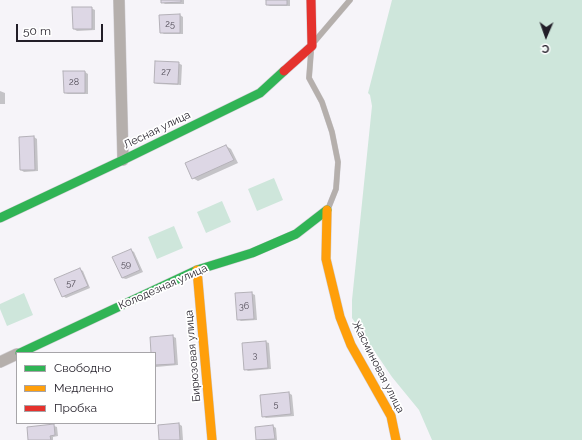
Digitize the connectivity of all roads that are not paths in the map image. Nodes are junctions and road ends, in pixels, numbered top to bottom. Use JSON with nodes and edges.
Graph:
{"nodes":[{"id":1,"x":119,"y":0,"type":"edge"},
{"id":2,"x":311,"y":0,"type":"edge"},
{"id":3,"x":350,"y":0,"type":"edge"},
{"id":4,"x":312,"y":46,"type":"junction"},
{"id":5,"x":123,"y":160,"type":"junction"},
{"id":6,"x":327,"y":210,"type":"junction"},
{"id":7,"x":0,"y":218,"type":"edge"},
{"id":8,"x":197,"y":270,"type":"junction"},
{"id":9,"x":22,"y":352,"type":"edge"},
{"id":10,"x":16,"y":354,"type":"edge"},
{"id":11,"x":0,"y":362,"type":"edge"},
{"id":12,"x":212,"y":440,"type":"edge"},
{"id":13,"x":396,"y":440,"type":"edge"}],
"edges":[{"from":1,"to":5,"type":"street"},
{"from":2,"to":4,"type":"street"},
{"from":3,"to":4,"type":"lane"},
{"from":4,"to":5,"type":"street","name":"Лесная улица"},
{"from":4,"to":6,"type":"lane"},
{"from":5,"to":7,"type":"street","name":"Лесная улица"},
{"from":6,"to":8,"type":"street","name":"Колодезная улица"},
{"from":6,"to":13,"type":"street","name":"Жасминовая улица"},
{"from":8,"to":9,"type":"street","name":"Колодезная улица"},
{"from":8,"to":12,"type":"street","name":"Бирюзовая улица"},
{"from":10,"to":11,"type":"street"}]}
